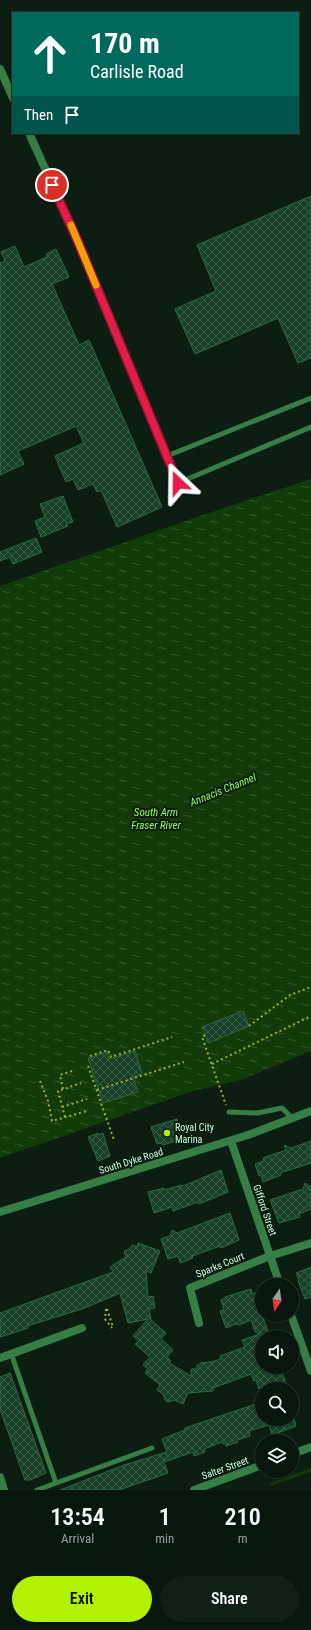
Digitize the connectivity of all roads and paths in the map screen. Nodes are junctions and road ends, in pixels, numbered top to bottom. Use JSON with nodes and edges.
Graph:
{"nodes":[{"id":1,"x":0,"y":69,"type":"edge"},
{"id":2,"x":12,"y":96,"type":"edge"},
{"id":3,"x":29,"y":134,"type":"edge"},
{"id":4,"x":76,"y":237,"type":"joint"},
{"id":5,"x":311,"y":398,"type":"edge"},
{"id":6,"x":311,"y":427,"type":"edge"},
{"id":7,"x":167,"y":456,"type":"junction"},
{"id":8,"x":311,"y":987,"type":"edge"},
{"id":9,"x":311,"y":1016,"type":"edge"},
{"id":10,"x":249,"y":1026,"type":"dead end"},
{"id":11,"x":205,"y":1035,"type":"dead end"},
{"id":12,"x":172,"y":1037,"type":"dead end"},
{"id":13,"x":90,"y":1056,"type":"dead end"},
{"id":14,"x":184,"y":1062,"type":"dead end"},
{"id":15,"x":212,"y":1064,"type":"junction"},
{"id":16,"x":88,"y":1066,"type":"dead end"},
{"id":17,"x":75,"y":1070,"type":"dead end"},
{"id":18,"x":40,"y":1081,"type":"dead end"},
{"id":19,"x":80,"y":1083,"type":"dead end"},
{"id":20,"x":64,"y":1089,"type":"junction"},
{"id":21,"x":97,"y":1090,"type":"junction"},
{"id":22,"x":87,"y":1099,"type":"dead end"},
{"id":23,"x":62,"y":1107,"type":"junction"},
{"id":24,"x":311,"y":1110,"type":"edge"},
{"id":25,"x":87,"y":1111,"type":"dead end"},
{"id":26,"x":229,"y":1112,"type":"joint"},
{"id":27,"x":65,"y":1117,"type":"junction"},
{"id":28,"x":292,"y":1118,"type":"junction"},
{"id":29,"x":114,"y":1140,"type":"dead end"},
{"id":30,"x":231,"y":1141,"type":"junction"},
{"id":31,"x":0,"y":1212,"type":"edge"},
{"id":32,"x":311,"y":1243,"type":"edge"},
{"id":33,"x":270,"y":1256,"type":"junction"},
{"id":34,"x":278,"y":1278,"type":"edge"},
{"id":35,"x":110,"y":1318,"type":"junction"},
{"id":36,"x":105,"y":1320,"type":"junction"},
{"id":37,"x":294,"y":1322,"type":"edge"},
{"id":38,"x":199,"y":1323,"type":"dead end"},
{"id":39,"x":82,"y":1328,"type":"dead end"},
{"id":40,"x":11,"y":1354,"type":"junction"},
{"id":41,"x":0,"y":1358,"type":"edge"},
{"id":42,"x":311,"y":1371,"type":"edge"},
{"id":43,"x":311,"y":1447,"type":"edge"},
{"id":44,"x":152,"y":1448,"type":"dead end"},
{"id":45,"x":299,"y":1451,"type":"edge"},
{"id":46,"x":255,"y":1468,"type":"edge"},
{"id":47,"x":0,"y":1477,"type":"edge"},
{"id":48,"x":56,"y":1483,"type":"junction"},
{"id":49,"x":4,"y":1490,"type":"edge"},
{"id":50,"x":37,"y":1490,"type":"edge"},
{"id":51,"x":194,"y":1490,"type":"edge"}],
"edges":[{"from":1,"to":2,"type":"street"},
{"from":3,"to":4,"type":"street"},
{"from":4,"to":7,"type":"lane"},
{"from":5,"to":7,"type":"lane"},
{"from":6,"to":7,"type":"lane"},
{"from":8,"to":10,"type":"path"},
{"from":9,"to":15,"type":"path"},
{"from":11,"to":15,"type":"path"},
{"from":12,"to":13,"type":"path"},
{"from":14,"to":21,"type":"path"},
{"from":15,"to":26,"type":"path"},
{"from":16,"to":21,"type":"path"},
{"from":17,"to":20,"type":"path"},
{"from":18,"to":27,"type":"path"},
{"from":19,"to":20,"type":"path"},
{"from":20,"to":23,"type":"path"},
{"from":21,"to":29,"type":"path"},
{"from":22,"to":23,"type":"path"},
{"from":23,"to":27,"type":"path"},
{"from":24,"to":28,"type":"street","name":"South Dyke Road"},
{"from":25,"to":27,"type":"path"},
{"from":26,"to":28,"type":"lane"},
{"from":28,"to":30,"type":"street","name":"South Dyke Road"},
{"from":30,"to":31,"type":"street","name":"South Dyke Road"},
{"from":30,"to":33,"type":"street","name":"Gifford Street"},
{"from":32,"to":33,"type":"street"},
{"from":33,"to":34,"type":"street","name":"Gifford Street"},
{"from":33,"to":38,"type":"street","name":"Sparks Court"},
{"from":35,"to":36,"type":"path"},
{"from":35,"to":36,"type":"path"},
{"from":35,"to":36,"type":"path"},
{"from":37,"to":42,"type":"street"},
{"from":39,"to":40,"type":"street"},
{"from":40,"to":41,"type":"street"},
{"from":40,"to":48,"type":"lane"},
{"from":43,"to":45,"type":"street"},
{"from":44,"to":48,"type":"lane"},
{"from":46,"to":51,"type":"street","name":"Salter Street"},
{"from":47,"to":49,"type":"street"},
{"from":48,"to":50,"type":"lane"}]}
